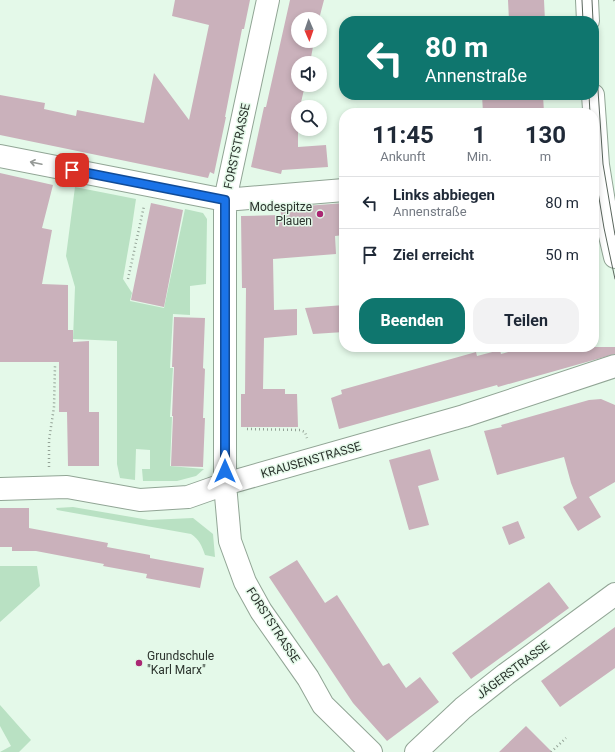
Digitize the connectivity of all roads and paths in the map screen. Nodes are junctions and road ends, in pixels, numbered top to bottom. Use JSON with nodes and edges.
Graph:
{"nodes":[{"id":1,"x":268,"y":0,"type":"edge"},
{"id":2,"x":587,"y":0,"type":"edge"},
{"id":3,"x":588,"y":16,"type":"edge"},
{"id":4,"x":0,"y":156,"type":"edge"},
{"id":5,"x":599,"y":180,"type":"edge"},
{"id":6,"x":148,"y":186,"type":"junction"},
{"id":7,"x":339,"y":190,"type":"edge"},
{"id":8,"x":225,"y":200,"type":"junction"},
{"id":9,"x":615,"y":258,"type":"edge"},
{"id":10,"x":128,"y":279,"type":"dead end"},
{"id":11,"x":55,"y":366,"type":"dead end"},
{"id":12,"x":615,"y":366,"type":"edge"},
{"id":13,"x":225,"y":429,"type":"junction"},
{"id":14,"x":315,"y":459,"type":"junction"},
{"id":15,"x":225,"y":484,"type":"junction"},
{"id":16,"x":50,"y":488,"type":"junction"},
{"id":17,"x":0,"y":489,"type":"edge"},
{"id":18,"x":615,"y":594,"type":"edge"},
{"id":19,"x":566,"y":738,"type":"dead end"},
{"id":20,"x":371,"y":752,"type":"edge"},
{"id":21,"x":416,"y":752,"type":"edge"},
{"id":22,"x":551,"y":752,"type":"edge"}],
"edges":[{"from":1,"to":8,"type":"street","name":"FORSTSTRASSE"},
{"from":2,"to":3,"type":"street"},
{"from":6,"to":4,"type":"street","one_way":true},
{"from":5,"to":9,"type":"street"},
{"from":6,"to":8,"type":"street"},
{"from":6,"to":10,"type":"path"},
{"from":7,"to":8,"type":"street"},
{"from":8,"to":13,"type":"street","name":"FORSTSTRASSE"},
{"from":11,"to":16,"type":"path"},
{"from":12,"to":14,"type":"street","name":"KRAUSENSTRASSE"},
{"from":13,"to":14,"type":"path"},
{"from":13,"to":15,"type":"street","name":"FORSTSTRASSE"},
{"from":14,"to":15,"type":"street","name":"KRAUSENSTRASSE"},
{"from":15,"to":16,"type":"street","name":"KRAUSENSTRASSE"},
{"from":15,"to":20,"type":"street","name":"FORSTSTRASSE"},
{"from":16,"to":17,"type":"street","name":"KRAUSENSTRASSE"},
{"from":18,"to":21,"type":"street","name":"JÄGERSTRASSE"},
{"from":19,"to":22,"type":"path"}]}
